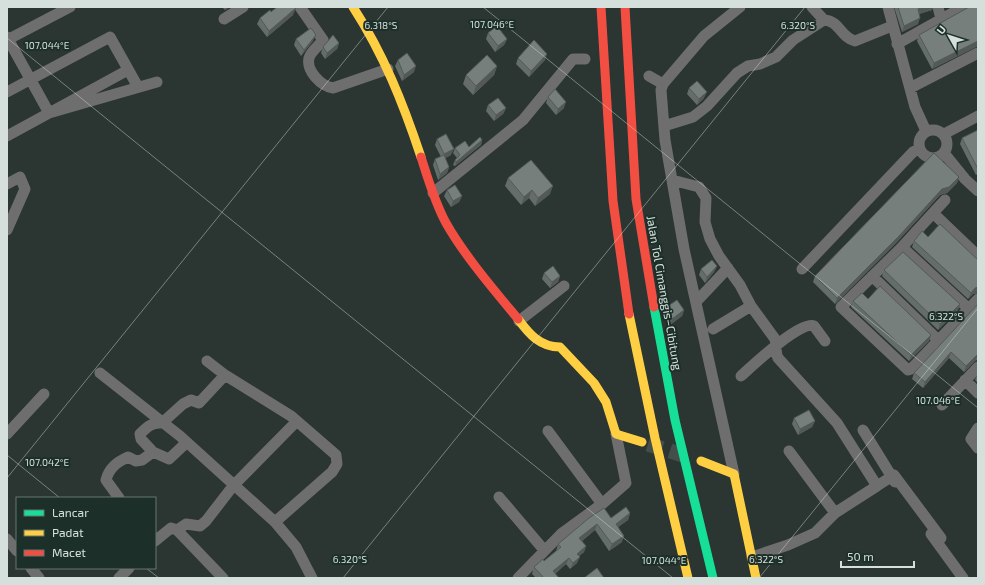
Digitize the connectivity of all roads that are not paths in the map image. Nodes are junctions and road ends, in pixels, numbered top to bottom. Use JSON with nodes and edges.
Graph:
{"nodes":[{"id":1,"x":70,"y":7,"type":"edge"},
{"id":2,"x":243,"y":7,"type":"edge"},
{"id":3,"x":300,"y":7,"type":"edge"},
{"id":4,"x":353,"y":7,"type":"edge"},
{"id":5,"x":601,"y":7,"type":"edge"},
{"id":6,"x":625,"y":7,"type":"edge"},
{"id":7,"x":740,"y":7,"type":"edge"},
{"id":8,"x":812,"y":7,"type":"edge"},
{"id":9,"x":888,"y":7,"type":"edge"},
{"id":10,"x":938,"y":7,"type":"edge"},
{"id":11,"x":963,"y":7,"type":"edge"},
{"id":12,"x":224,"y":19,"type":"dead end"},
{"id":13,"x":941,"y":19,"type":"junction"},
{"id":14,"x":824,"y":20,"type":"junction"},
{"id":15,"x":892,"y":26,"type":"junction"},
{"id":16,"x":7,"y":39,"type":"edge"},
{"id":17,"x":897,"y":44,"type":"junction"},
{"id":18,"x":978,"y":53,"type":"edge"},
{"id":19,"x":585,"y":59,"type":"dead end"},
{"id":20,"x":388,"y":69,"type":"junction"},
{"id":21,"x":128,"y":70,"type":"junction"},
{"id":22,"x":649,"y":76,"type":"dead end"},
{"id":23,"x":30,"y":79,"type":"junction"},
{"id":24,"x":157,"y":82,"type":"dead end"},
{"id":25,"x":663,"y":84,"type":"junction"},
{"id":26,"x":138,"y":87,"type":"junction"},
{"id":27,"x":910,"y":88,"type":"junction"},
{"id":28,"x":7,"y":92,"type":"edge"},
{"id":29,"x":48,"y":113,"type":"junction"},
{"id":30,"x":978,"y":116,"type":"edge"},
{"id":31,"x":664,"y":126,"type":"junction"},
{"id":32,"x":926,"y":131,"type":"junction"},
{"id":33,"x":944,"y":134,"type":"junction"},
{"id":34,"x":7,"y":136,"type":"edge"},
{"id":35,"x":920,"y":149,"type":"junction"},
{"id":36,"x":944,"y":153,"type":"junction"},
{"id":37,"x":672,"y":180,"type":"junction"},
{"id":38,"x":7,"y":184,"type":"edge"},
{"id":39,"x":976,"y":184,"type":"edge"},
{"id":40,"x":433,"y":193,"type":"junction"},
{"id":41,"x":945,"y":200,"type":"dead end"},
{"id":42,"x":933,"y":213,"type":"junction"},
{"id":43,"x":7,"y":230,"type":"edge"},
{"id":44,"x":902,"y":247,"type":"junction"},
{"id":45,"x":978,"y":256,"type":"edge"},
{"id":46,"x":728,"y":268,"type":"junction"},
{"id":47,"x":802,"y":269,"type":"dead end"},
{"id":48,"x":872,"y":276,"type":"junction"},
{"id":49,"x":564,"y":286,"type":"dead end"},
{"id":50,"x":978,"y":299,"type":"edge"},
{"id":51,"x":696,"y":302,"type":"junction"},
{"id":52,"x":752,"y":306,"type":"junction"},
{"id":53,"x":969,"y":309,"type":"junction"},
{"id":54,"x":519,"y":321,"type":"junction"},
{"id":55,"x":713,"y":329,"type":"dead end"},
{"id":56,"x":938,"y":340,"type":"junction"},
{"id":57,"x":825,"y":341,"type":"dead end"},
{"id":58,"x":777,"y":345,"type":"junction"},
{"id":59,"x":207,"y":361,"type":"dead end"},
{"id":60,"x":978,"y":367,"type":"edge"},
{"id":61,"x":100,"y":374,"type":"dead end"},
{"id":62,"x":225,"y":375,"type":"junction"},
{"id":63,"x":741,"y":376,"type":"dead end"},
{"id":64,"x":965,"y":380,"type":"junction"},
{"id":65,"x":978,"y":393,"type":"edge"},
{"id":66,"x":44,"y":394,"type":"dead end"},
{"id":67,"x":942,"y":405,"type":"dead end"},
{"id":68,"x":297,"y":421,"type":"junction"},
{"id":69,"x":162,"y":423,"type":"junction"},
{"id":70,"x":978,"y":428,"type":"edge"},
{"id":71,"x":548,"y":431,"type":"dead end"},
{"id":72,"x":7,"y":434,"type":"edge"},
{"id":73,"x":616,"y":434,"type":"junction"},
{"id":74,"x":642,"y":442,"type":"tunnel mouth"},
{"id":75,"x":186,"y":443,"type":"junction"},
{"id":76,"x":978,"y":448,"type":"edge"},
{"id":77,"x":789,"y":451,"type":"dead end"},
{"id":78,"x":153,"y":452,"type":"junction"},
{"id":79,"x":701,"y":461,"type":"tunnel mouth"},
{"id":80,"x":734,"y":474,"type":"junction"},
{"id":81,"x":894,"y":475,"type":"junction"},
{"id":82,"x":233,"y":486,"type":"junction"},
{"id":83,"x":877,"y":486,"type":"junction"},
{"id":84,"x":499,"y":496,"type":"dead end"},
{"id":85,"x":118,"y":497,"type":"edge"},
{"id":86,"x":602,"y":504,"type":"junction"},
{"id":87,"x":835,"y":513,"type":"junction"},
{"id":88,"x":275,"y":522,"type":"junction"},
{"id":89,"x":177,"y":530,"type":"junction"},
{"id":90,"x":7,"y":538,"type":"edge"},
{"id":91,"x":941,"y":538,"type":"dead end"},
{"id":92,"x":156,"y":539,"type":"edge"},
{"id":93,"x":16,"y":550,"type":"edge"},
{"id":94,"x":544,"y":550,"type":"junction"},
{"id":95,"x":752,"y":556,"type":"junction"},
{"id":96,"x":32,"y":569,"type":"edge"},
{"id":97,"x":128,"y":569,"type":"edge"},
{"id":98,"x":39,"y":578,"type":"edge"},
{"id":99,"x":119,"y":578,"type":"edge"},
{"id":100,"x":223,"y":578,"type":"edge"},
{"id":101,"x":312,"y":578,"type":"edge"},
{"id":102,"x":518,"y":578,"type":"edge"},
{"id":103,"x":688,"y":578,"type":"edge"},
{"id":104,"x":713,"y":578,"type":"edge"},
{"id":105,"x":756,"y":578,"type":"edge"},
{"id":106,"x":964,"y":578,"type":"edge"}],
"edges":[{"from":1,"to":16,"type":"street"},
{"from":2,"to":12,"type":"street"},
{"from":3,"to":20,"type":"street"},
{"from":4,"to":20,"type":"main road"},
{"from":5,"to":103,"type":"main road"},
{"from":6,"to":104,"type":"main road","name":"Jalan Tol Cimanggis–Cibitung"},
{"from":7,"to":25,"type":"street"},
{"from":8,"to":14,"type":"street"},
{"from":9,"to":15,"type":"street"},
{"from":10,"to":13,"type":"street"},
{"from":11,"to":13,"type":"street"},
{"from":13,"to":17,"type":"street"},
{"from":14,"to":15,"type":"street"},
{"from":14,"to":31,"type":"street"},
{"from":15,"to":17,"type":"street"},
{"from":16,"to":23,"type":"street"},
{"from":17,"to":27,"type":"street"},
{"from":18,"to":27,"type":"street"},
{"from":19,"to":40,"type":"street"},
{"from":20,"to":40,"type":"main road"},
{"from":21,"to":23,"type":"street"},
{"from":21,"to":26,"type":"street"},
{"from":21,"to":29,"type":"street"},
{"from":22,"to":25,"type":"street"},
{"from":23,"to":28,"type":"street"},
{"from":23,"to":29,"type":"street"},
{"from":24,"to":26,"type":"street"},
{"from":25,"to":31,"type":"street"},
{"from":26,"to":29,"type":"street"},
{"from":27,"to":32,"type":"street"},
{"from":29,"to":34,"type":"street"},
{"from":30,"to":33,"type":"street"},
{"from":31,"to":37,"type":"street"},
{"from":32,"to":33,"type":"street"},
{"from":32,"to":35,"type":"street"},
{"from":33,"to":36,"type":"street"},
{"from":35,"to":36,"type":"street"},
{"from":35,"to":47,"type":"street"},
{"from":36,"to":39,"type":"street"},
{"from":37,"to":46,"type":"street"},
{"from":37,"to":51,"type":"street"},
{"from":38,"to":43,"type":"street"},
{"from":40,"to":54,"type":"main road"},
{"from":41,"to":42,"type":"street"},
{"from":42,"to":44,"type":"street"},
{"from":42,"to":45,"type":"street"},
{"from":44,"to":48,"type":"street"},
{"from":44,"to":53,"type":"street"},
{"from":46,"to":51,"type":"street"},
{"from":46,"to":52,"type":"street"},
{"from":48,"to":56,"type":"street"},
{"from":48,"to":56,"type":"street"},
{"from":49,"to":54,"type":"street"},
{"from":50,"to":53,"type":"street"},
{"from":51,"to":80,"type":"street"},
{"from":52,"to":55,"type":"street"},
{"from":52,"to":58,"type":"street"},
{"from":53,"to":56,"type":"street"},
{"from":54,"to":73,"type":"main road"},
{"from":57,"to":58,"type":"street"},
{"from":58,"to":63,"type":"street"},
{"from":58,"to":83,"type":"street"},
{"from":59,"to":62,"type":"street"},
{"from":60,"to":64,"type":"street"},
{"from":61,"to":69,"type":"street"},
{"from":62,"to":68,"type":"street"},
{"from":62,"to":69,"type":"street"},
{"from":64,"to":65,"type":"street"},
{"from":64,"to":67,"type":"street"},
{"from":66,"to":72,"type":"street"},
{"from":68,"to":82,"type":"street"},
{"from":68,"to":88,"type":"street"},
{"from":69,"to":75,"type":"street"},
{"from":69,"to":78,"type":"street"},
{"from":70,"to":76,"type":"street"},
{"from":71,"to":86,"type":"street"},
{"from":73,"to":74,"type":"main road"},
{"from":73,"to":86,"type":"street"},
{"from":75,"to":78,"type":"street"},
{"from":75,"to":82,"type":"street"},
{"from":77,"to":87,"type":"street"},
{"from":78,"to":85,"type":"street"},
{"from":79,"to":80,"type":"main road"},
{"from":80,"to":95,"type":"main road"},
{"from":81,"to":83,"type":"street"},
{"from":81,"to":91,"type":"street"},
{"from":81,"to":106,"type":"street"},
{"from":82,"to":88,"type":"street"},
{"from":82,"to":89,"type":"street"},
{"from":83,"to":87,"type":"street"},
{"from":84,"to":94,"type":"street"},
{"from":86,"to":94,"type":"street"},
{"from":87,"to":95,"type":"street"},
{"from":88,"to":101,"type":"street"},
{"from":89,"to":92,"type":"street"},
{"from":89,"to":100,"type":"street"},
{"from":90,"to":93,"type":"street"},
{"from":94,"to":102,"type":"street"},
{"from":95,"to":105,"type":"main road"},
{"from":96,"to":98,"type":"street"},
{"from":97,"to":99,"type":"street"}]}
